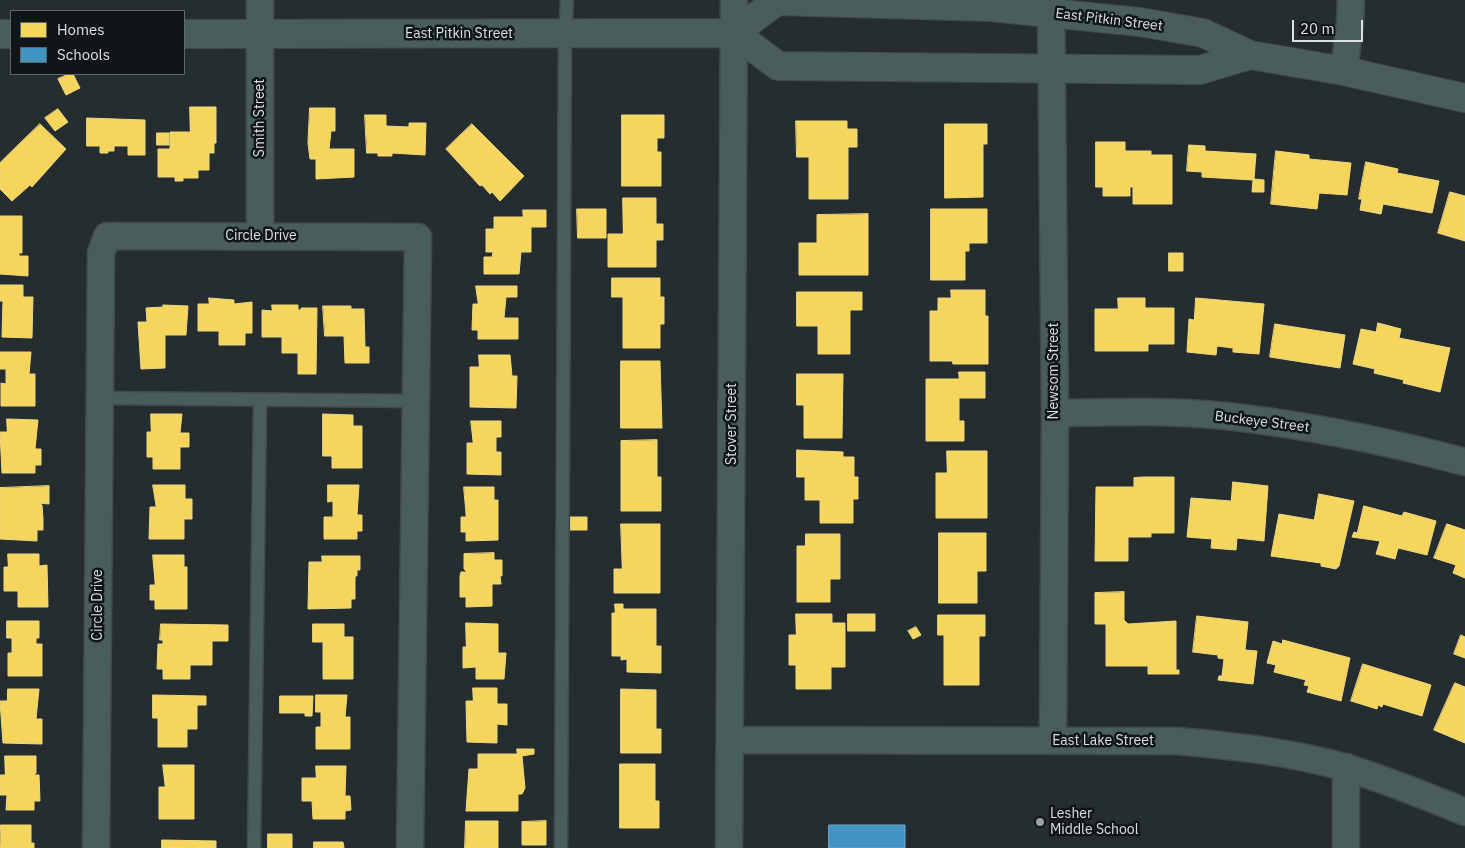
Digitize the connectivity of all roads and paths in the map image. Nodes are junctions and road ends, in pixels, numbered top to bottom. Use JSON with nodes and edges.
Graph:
{"nodes":[{"id":1,"x":260,"y":0,"type":"edge"},
{"id":2,"x":567,"y":0,"type":"edge"},
{"id":3,"x":734,"y":0,"type":"edge"},
{"id":4,"x":1351,"y":0,"type":"edge"},
{"id":5,"x":1051,"y":7,"type":"edge"},
{"id":6,"x":185,"y":34,"type":"edge"},
{"id":7,"x":260,"y":34,"type":"junction"},
{"id":8,"x":565,"y":34,"type":"junction"},
{"id":9,"x":734,"y":34,"type":"junction"},
{"id":10,"x":1250,"y":55,"type":"junction"},
{"id":11,"x":1051,"y":68,"type":"junction"},
{"id":12,"x":1344,"y":71,"type":"junction"},
{"id":13,"x":1465,"y":98,"type":"edge"},
{"id":14,"x":260,"y":236,"type":"junction"},
{"id":15,"x":100,"y":398,"type":"junction"},
{"id":16,"x":260,"y":401,"type":"junction"},
{"id":17,"x":416,"y":402,"type":"junction"},
{"id":18,"x":1055,"y":413,"type":"junction"},
{"id":19,"x":1465,"y":462,"type":"edge"},
{"id":20,"x":730,"y":740,"type":"junction"},
{"id":21,"x":1053,"y":741,"type":"junction"},
{"id":22,"x":1346,"y":768,"type":"junction"},
{"id":23,"x":1465,"y":812,"type":"edge"},
{"id":24,"x":96,"y":848,"type":"edge"},
{"id":25,"x":254,"y":848,"type":"edge"},
{"id":26,"x":410,"y":848,"type":"edge"},
{"id":27,"x":561,"y":848,"type":"edge"},
{"id":28,"x":730,"y":848,"type":"edge"},
{"id":29,"x":1346,"y":848,"type":"edge"}],
"edges":[{"from":1,"to":7,"type":"street","name":"Smith Street"},
{"from":2,"to":8,"type":"lane"},
{"from":3,"to":9,"type":"street","name":"Stover Street"},
{"from":4,"to":12,"type":"street"},
{"from":5,"to":9,"type":"street","name":"East Pitkin Street"},
{"from":5,"to":10,"type":"street","name":"East Pitkin Street"},
{"from":5,"to":11,"type":"street","name":"Newsom Street"},
{"from":6,"to":7,"type":"street","name":"East Pitkin Street"},
{"from":7,"to":8,"type":"street","name":"East Pitkin Street"},
{"from":7,"to":14,"type":"street","name":"Smith Street"},
{"from":8,"to":9,"type":"street","name":"East Pitkin Street"},
{"from":8,"to":27,"type":"lane"},
{"from":9,"to":11,"type":"street","name":"East Pitkin Street"},
{"from":9,"to":20,"type":"street","name":"Stover Street"},
{"from":10,"to":11,"type":"street","name":"East Pitkin Street"},
{"from":10,"to":12,"type":"street","name":"East Pitkin Street"},
{"from":11,"to":18,"type":"street","name":"Newsom Street"},
{"from":12,"to":13,"type":"street","name":"East Pitkin Street"},
{"from":14,"to":15,"type":"street","name":"Circle Drive"},
{"from":14,"to":17,"type":"street","name":"Circle Drive"},
{"from":15,"to":16,"type":"lane"},
{"from":15,"to":24,"type":"street","name":"Circle Drive"},
{"from":16,"to":17,"type":"lane"},
{"from":16,"to":25,"type":"lane"},
{"from":17,"to":26,"type":"street","name":"Circle Drive"},
{"from":18,"to":19,"type":"street","name":"Buckeye Street"},
{"from":18,"to":21,"type":"street","name":"Newsom Street"},
{"from":20,"to":21,"type":"street","name":"East Lake Street"},
{"from":20,"to":28,"type":"street","name":"Stover Street"},
{"from":21,"to":22,"type":"street","name":"East Lake Street"},
{"from":22,"to":23,"type":"street","name":"East Lake Street"},
{"from":22,"to":29,"type":"street"}]}
